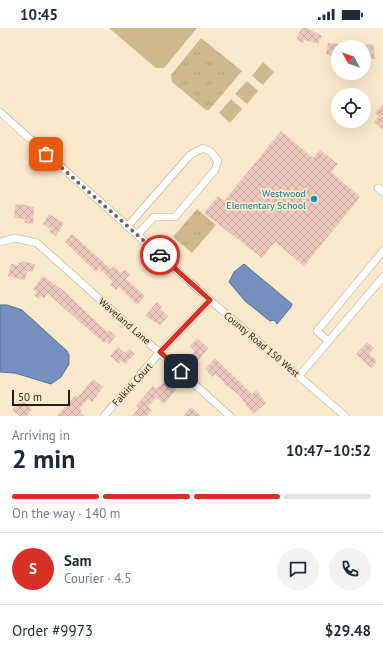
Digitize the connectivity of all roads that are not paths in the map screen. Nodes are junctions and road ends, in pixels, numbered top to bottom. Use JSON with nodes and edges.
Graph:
{"nodes":[{"id":1,"x":0,"y":112,"type":"edge"},
{"id":2,"x":127,"y":227,"type":"junction"},
{"id":3,"x":137,"y":235,"type":"junction"},
{"id":4,"x":0,"y":242,"type":"edge"},
{"id":5,"x":383,"y":251,"type":"edge"},
{"id":6,"x":383,"y":277,"type":"edge"},
{"id":7,"x":210,"y":300,"type":"junction"},
{"id":8,"x":328,"y":341,"type":"junction"},
{"id":9,"x":160,"y":352,"type":"junction"},
{"id":10,"x":299,"y":376,"type":"junction"},
{"id":11,"x":104,"y":416,"type":"edge"},
{"id":12,"x":230,"y":416,"type":"edge"},
{"id":13,"x":345,"y":416,"type":"edge"}],
"edges":[{"from":1,"to":2,"type":"street","name":"County Road 150 West"},
{"from":2,"to":3,"type":"street","name":"County Road 150 West"},
{"from":2,"to":3,"type":"street"},
{"from":3,"to":7,"type":"street","name":"County Road 150 West"},
{"from":4,"to":9,"type":"street","name":"Waveland Lane"},
{"from":5,"to":8,"type":"street"},
{"from":6,"to":8,"type":"street"},
{"from":7,"to":9,"type":"street","name":"Falkirk Court"},
{"from":7,"to":10,"type":"street","name":"County Road 150 West"},
{"from":8,"to":10,"type":"street"},
{"from":9,"to":11,"type":"street","name":"Falkirk Court"},
{"from":9,"to":12,"type":"street","name":"Waveland Lane"},
{"from":10,"to":13,"type":"street","name":"County Road 150 West"}]}
